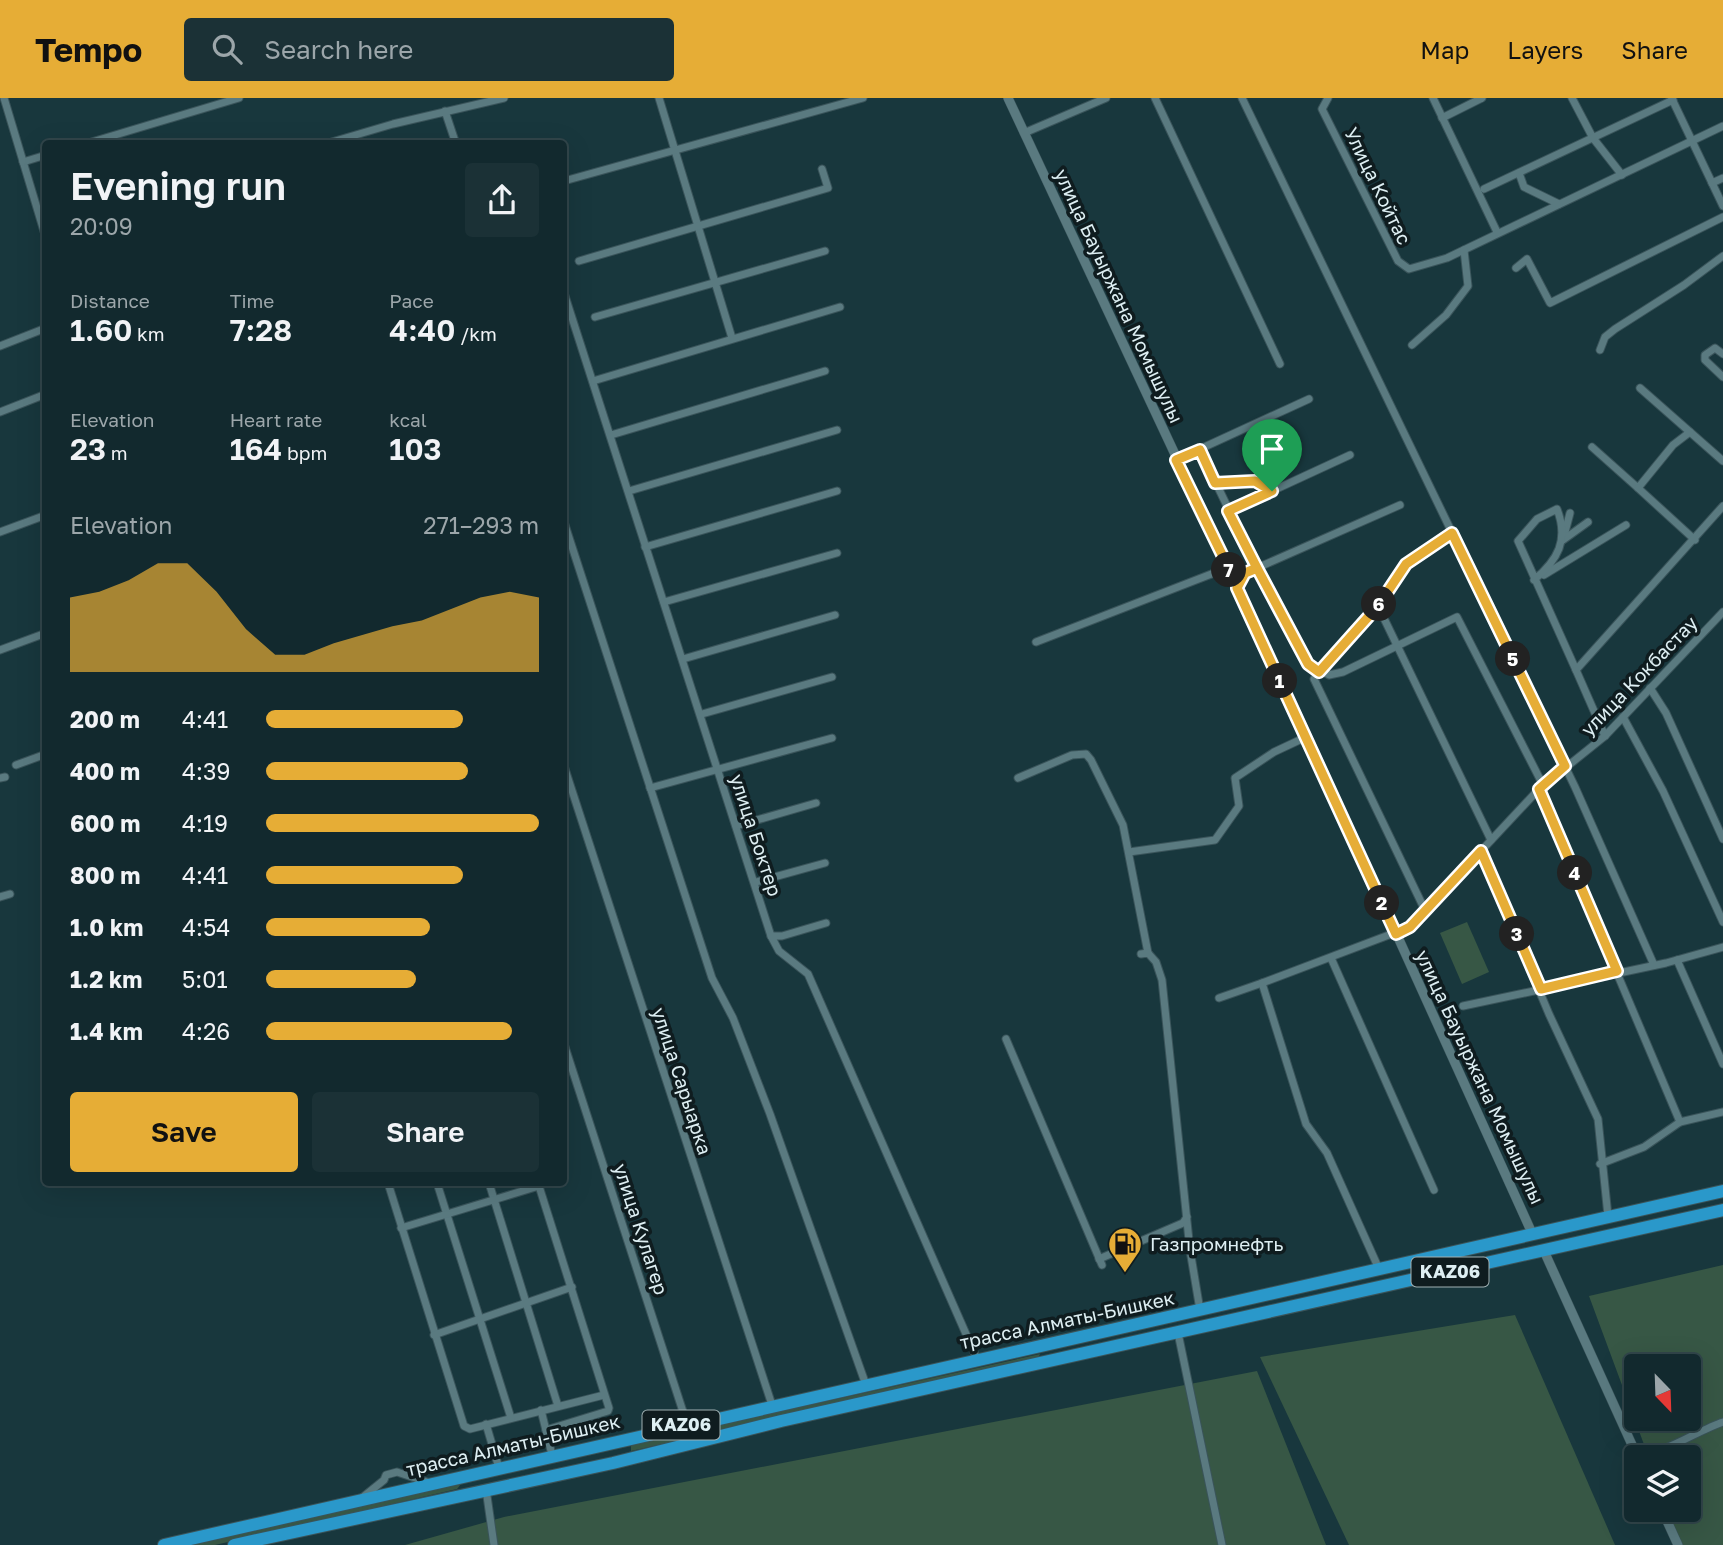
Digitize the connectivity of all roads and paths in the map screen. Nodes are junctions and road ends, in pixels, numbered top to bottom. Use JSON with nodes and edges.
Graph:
{"nodes":[{"id":1,"x":4,"y":98,"type":"edge"},
{"id":2,"x":239,"y":98,"type":"edge"},
{"id":3,"x":504,"y":98,"type":"edge"},
{"id":4,"x":659,"y":98,"type":"edge"},
{"id":5,"x":863,"y":98,"type":"edge"},
{"id":6,"x":1008,"y":98,"type":"edge"},
{"id":7,"x":1106,"y":98,"type":"edge"},
{"id":8,"x":1156,"y":98,"type":"edge"},
{"id":9,"x":1242,"y":98,"type":"edge"},
{"id":10,"x":1433,"y":98,"type":"edge"},
{"id":11,"x":1482,"y":98,"type":"edge"},
{"id":12,"x":1572,"y":98,"type":"edge"},
{"id":13,"x":1672,"y":99,"type":"edge"},
{"id":14,"x":1327,"y":100,"type":"edge"},
{"id":15,"x":445,"y":111,"type":"junction"},
{"id":16,"x":1443,"y":118,"type":"junction"},
{"id":17,"x":1723,"y":126,"type":"edge"},
{"id":18,"x":1024,"y":133,"type":"junction"},
{"id":19,"x":358,"y":134,"type":"junction"},
{"id":20,"x":1593,"y":138,"type":"junction"},
{"id":21,"x":98,"y":140,"type":"edge"},
{"id":22,"x":338,"y":140,"type":"edge"},
{"id":23,"x":360,"y":140,"type":"edge"},
{"id":24,"x":455,"y":140,"type":"edge"},
{"id":25,"x":1692,"y":142,"type":"junction"},
{"id":26,"x":676,"y":150,"type":"junction"},
{"id":27,"x":42,"y":156,"type":"edge"},
{"id":28,"x":23,"y":162,"type":"junction"},
{"id":29,"x":822,"y":169,"type":"dead end"},
{"id":30,"x":1519,"y":173,"type":"junction"},
{"id":31,"x":1622,"y":175,"type":"junction"},
{"id":32,"x":1723,"y":178,"type":"edge"},
{"id":33,"x":567,"y":180,"type":"edge"},
{"id":34,"x":1712,"y":183,"type":"junction"},
{"id":35,"x":1484,"y":189,"type":"dead end"},
{"id":36,"x":1558,"y":204,"type":"junction"},
{"id":37,"x":1723,"y":206,"type":"edge"},
{"id":38,"x":42,"y":213,"type":"edge"},
{"id":39,"x":1723,"y":217,"type":"edge"},
{"id":40,"x":697,"y":225,"type":"junction"},
{"id":41,"x":1497,"y":232,"type":"junction"},
{"id":42,"x":1464,"y":250,"type":"junction"},
{"id":43,"x":825,"y":251,"type":"dead end"},
{"id":44,"x":1723,"y":256,"type":"edge"},
{"id":45,"x":579,"y":261,"type":"dead end"},
{"id":46,"x":1516,"y":268,"type":"dead end"},
{"id":47,"x":714,"y":282,"type":"junction"},
{"id":48,"x":567,"y":302,"type":"edge"},
{"id":49,"x":840,"y":307,"type":"dead end"},
{"id":50,"x":595,"y":317,"type":"dead end"},
{"id":51,"x":42,"y":330,"type":"edge"},
{"id":52,"x":732,"y":338,"type":"junction"},
{"id":53,"x":1412,"y":345,"type":"dead end"},
{"id":54,"x":0,"y":346,"type":"edge"},
{"id":55,"x":1600,"y":350,"type":"dead end"},
{"id":56,"x":1723,"y":354,"type":"edge"},
{"id":57,"x":1280,"y":365,"type":"dead end"},
{"id":58,"x":825,"y":371,"type":"dead end"},
{"id":59,"x":1723,"y":377,"type":"edge"},
{"id":60,"x":593,"y":381,"type":"junction"},
{"id":61,"x":1640,"y":387,"type":"dead end"},
{"id":62,"x":42,"y":396,"type":"edge"},
{"id":63,"x":1309,"y":400,"type":"dead end"},
{"id":64,"x":0,"y":412,"type":"edge"},
{"id":65,"x":837,"y":430,"type":"dead end"},
{"id":66,"x":1690,"y":432,"type":"junction"},
{"id":67,"x":611,"y":435,"type":"junction"},
{"id":68,"x":1592,"y":447,"type":"dead end"},
{"id":69,"x":1200,"y":450,"type":"junction"},
{"id":70,"x":1350,"y":455,"type":"dead end"},
{"id":71,"x":1176,"y":460,"type":"junction"},
{"id":72,"x":1723,"y":461,"type":"edge"},
{"id":73,"x":1215,"y":483,"type":"junction"},
{"id":74,"x":1638,"y":488,"type":"junction"},
{"id":75,"x":629,"y":491,"type":"junction"},
{"id":76,"x":837,"y":491,"type":"dead end"},
{"id":77,"x":1272,"y":491,"type":"junction"},
{"id":78,"x":1400,"y":505,"type":"dead end"},
{"id":79,"x":1723,"y":506,"type":"edge"},
{"id":80,"x":1228,"y":511,"type":"junction"},
{"id":81,"x":1570,"y":513,"type":"dead end"},
{"id":82,"x":42,"y":516,"type":"edge"},
{"id":83,"x":1588,"y":522,"type":"dead end"},
{"id":84,"x":1626,"y":525,"type":"dead end"},
{"id":85,"x":567,"y":531,"type":"edge"},
{"id":86,"x":0,"y":532,"type":"edge"},
{"id":87,"x":1452,"y":533,"type":"junction"},
{"id":88,"x":1563,"y":540,"type":"junction"},
{"id":89,"x":1695,"y":540,"type":"junction"},
{"id":90,"x":645,"y":547,"type":"junction"},
{"id":91,"x":837,"y":553,"type":"dead end"},
{"id":92,"x":1257,"y":568,"type":"junction"},
{"id":93,"x":1231,"y":573,"type":"junction"},
{"id":94,"x":1245,"y":573,"type":"junction"},
{"id":95,"x":1534,"y":580,"type":"junction"},
{"id":96,"x":1237,"y":588,"type":"junction"},
{"id":97,"x":664,"y":602,"type":"junction"},
{"id":98,"x":1378,"y":606,"type":"junction"},
{"id":99,"x":1723,"y":612,"type":"edge"},
{"id":100,"x":835,"y":615,"type":"dead end"},
{"id":101,"x":42,"y":634,"type":"edge"},
{"id":102,"x":1036,"y":642,"type":"dead end"},
{"id":103,"x":1396,"y":646,"type":"junction"},
{"id":104,"x":0,"y":650,"type":"edge"},
{"id":105,"x":683,"y":659,"type":"junction"},
{"id":106,"x":1576,"y":670,"type":"junction"},
{"id":107,"x":1319,"y":672,"type":"junction"},
{"id":108,"x":832,"y":677,"type":"dead end"},
{"id":109,"x":1650,"y":688,"type":"junction"},
{"id":110,"x":702,"y":714,"type":"junction"},
{"id":111,"x":1623,"y":717,"type":"junction"},
{"id":112,"x":1605,"y":736,"type":"junction"},
{"id":113,"x":1306,"y":737,"type":"junction"},
{"id":114,"x":832,"y":738,"type":"dead end"},
{"id":115,"x":42,"y":755,"type":"edge"},
{"id":116,"x":16,"y":765,"type":"dead end"},
{"id":117,"x":1565,"y":766,"type":"junction"},
{"id":118,"x":718,"y":771,"type":"junction"},
{"id":119,"x":567,"y":775,"type":"edge"},
{"id":120,"x":1018,"y":778,"type":"dead end"},
{"id":121,"x":1541,"y":787,"type":"junction"},
{"id":122,"x":650,"y":788,"type":"junction"},
{"id":123,"x":816,"y":803,"type":"dead end"},
{"id":124,"x":736,"y":826,"type":"junction"},
{"id":125,"x":1723,"y":839,"type":"edge"},
{"id":126,"x":1491,"y":840,"type":"junction"},
{"id":127,"x":1481,"y":851,"type":"junction"},
{"id":128,"x":1129,"y":852,"type":"junction"},
{"id":129,"x":825,"y":863,"type":"dead end"},
{"id":130,"x":755,"y":882,"type":"junction"},
{"id":131,"x":10,"y":894,"type":"dead end"},
{"id":132,"x":0,"y":897,"type":"edge"},
{"id":133,"x":1427,"y":910,"type":"junction"},
{"id":134,"x":1723,"y":922,"type":"edge"},
{"id":135,"x":826,"y":923,"type":"dead end"},
{"id":136,"x":1396,"y":934,"type":"junction"},
{"id":137,"x":771,"y":936,"type":"junction"},
{"id":138,"x":1723,"y":947,"type":"edge"},
{"id":139,"x":1331,"y":958,"type":"junction"},
{"id":140,"x":1677,"y":960,"type":"junction"},
{"id":141,"x":1654,"y":965,"type":"junction"},
{"id":142,"x":1617,"y":971,"type":"junction"},
{"id":143,"x":1262,"y":983,"type":"junction"},
{"id":144,"x":1541,"y":989,"type":"junction"},
{"id":145,"x":1219,"y":998,"type":"dead end"},
{"id":146,"x":1463,"y":1006,"type":"dead end"},
{"id":147,"x":1006,"y":1039,"type":"dead end"},
{"id":148,"x":567,"y":1053,"type":"edge"},
{"id":149,"x":1723,"y":1064,"type":"edge"},
{"id":150,"x":1723,"y":1112,"type":"edge"},
{"id":151,"x":1680,"y":1122,"type":"junction"},
{"id":152,"x":1600,"y":1164,"type":"junction"},
{"id":153,"x":389,"y":1186,"type":"edge"},
{"id":154,"x":438,"y":1186,"type":"edge"},
{"id":155,"x":490,"y":1186,"type":"edge"},
{"id":156,"x":536,"y":1186,"type":"edge"},
{"id":157,"x":539,"y":1186,"type":"edge"},
{"id":158,"x":1434,"y":1190,"type":"dead end"},
{"id":159,"x":1723,"y":1191,"type":"edge"},
{"id":160,"x":495,"y":1199,"type":"junction"},
{"id":161,"x":1723,"y":1210,"type":"edge"},
{"id":162,"x":447,"y":1215,"type":"junction"},
{"id":163,"x":1608,"y":1216,"type":"junction"},
{"id":164,"x":1187,"y":1217,"type":"junction"},
{"id":165,"x":401,"y":1228,"type":"junction"},
{"id":166,"x":1532,"y":1233,"type":"junction"},
{"id":167,"x":1544,"y":1251,"type":"junction"},
{"id":168,"x":1379,"y":1269,"type":"junction"},
{"id":169,"x":572,"y":1287,"type":"junction"},
{"id":170,"x":525,"y":1303,"type":"junction"},
{"id":171,"x":1200,"y":1311,"type":"junction"},
{"id":172,"x":479,"y":1319,"type":"junction"},
{"id":173,"x":1178,"y":1333,"type":"junction"},
{"id":174,"x":434,"y":1335,"type":"junction"},
{"id":175,"x":1050,"y":1343,"type":"junction"},
{"id":176,"x":977,"y":1359,"type":"junction"},
{"id":177,"x":1054,"y":1361,"type":"junction"},
{"id":178,"x":866,"y":1385,"type":"junction"},
{"id":179,"x":604,"y":1395,"type":"junction"},
{"id":180,"x":772,"y":1405,"type":"junction"},
{"id":181,"x":558,"y":1406,"type":"junction"},
{"id":182,"x":541,"y":1410,"type":"junction"},
{"id":183,"x":511,"y":1418,"type":"junction"},
{"id":184,"x":1723,"y":1422,"type":"edge"},
{"id":185,"x":486,"y":1424,"type":"junction"},
{"id":186,"x":687,"y":1424,"type":"junction"},
{"id":187,"x":546,"y":1430,"type":"junction"},
{"id":188,"x":608,"y":1442,"type":"junction"},
{"id":189,"x":1632,"y":1445,"type":"edge"},
{"id":190,"x":1670,"y":1445,"type":"edge"},
{"id":191,"x":552,"y":1455,"type":"junction"},
{"id":192,"x":613,"y":1463,"type":"junction"},
{"id":193,"x":499,"y":1468,"type":"junction"},
{"id":194,"x":435,"y":1483,"type":"junction"},
{"id":195,"x":486,"y":1488,"type":"junction"},
{"id":196,"x":354,"y":1502,"type":"junction"},
{"id":197,"x":1667,"y":1522,"type":"edge"},
{"id":198,"x":164,"y":1545,"type":"edge"},
{"id":199,"x":234,"y":1545,"type":"edge"},
{"id":200,"x":494,"y":1545,"type":"edge"},
{"id":201,"x":1222,"y":1545,"type":"edge"},
{"id":202,"x":1678,"y":1545,"type":"edge"}],
"edges":[{"from":1,"to":28,"type":"street"},
{"from":2,"to":21,"type":"street"},
{"from":3,"to":15,"type":"street"},
{"from":4,"to":26,"type":"street"},
{"from":5,"to":26,"type":"street"},
{"from":6,"to":18,"type":"street","name":"улица Бауыржана Момышулы"},
{"from":7,"to":18,"type":"street"},
{"from":8,"to":57,"type":"street"},
{"from":9,"to":87,"type":"street"},
{"from":10,"to":16,"type":"street"},
{"from":11,"to":16,"type":"street"},
{"from":12,"to":20,"type":"street"},
{"from":13,"to":20,"type":"street"},
{"from":13,"to":25,"type":"street"},
{"from":14,"to":42,"type":"street","name":"Улица Койтас"},
{"from":15,"to":19,"type":"street"},
{"from":15,"to":24,"type":"street"},
{"from":16,"to":41,"type":"street"},
{"from":17,"to":25,"type":"street"},
{"from":18,"to":71,"type":"street","name":"улица Бауыржана Момышулы"},
{"from":19,"to":22,"type":"street"},
{"from":19,"to":23,"type":"street"},
{"from":20,"to":30,"type":"street"},
{"from":20,"to":31,"type":"street"},
{"from":25,"to":31,"type":"street"},
{"from":25,"to":34,"type":"street"},
{"from":26,"to":33,"type":"street"},
{"from":26,"to":40,"type":"street"},
{"from":27,"to":28,"type":"street"},
{"from":28,"to":38,"type":"street"},
{"from":29,"to":40,"type":"street"},
{"from":30,"to":35,"type":"street"},
{"from":30,"to":36,"type":"street"},
{"from":31,"to":36,"type":"street"},
{"from":32,"to":34,"type":"street"},
{"from":34,"to":37,"type":"street"},
{"from":36,"to":41,"type":"street"},
{"from":39,"to":46,"type":"street"},
{"from":40,"to":45,"type":"street"},
{"from":40,"to":47,"type":"street"},
{"from":41,"to":42,"type":"street","name":"Улица Койтас"},
{"from":42,"to":53,"type":"street"},
{"from":43,"to":47,"type":"street"},
{"from":44,"to":55,"type":"street"},
{"from":47,"to":50,"type":"street"},
{"from":47,"to":52,"type":"street"},
{"from":48,"to":60,"type":"street","name":"улица Боктер"},
{"from":49,"to":52,"type":"street"},
{"from":51,"to":54,"type":"street"},
{"from":52,"to":60,"type":"street"},
{"from":56,"to":59,"type":"street"},
{"from":58,"to":67,"type":"street"},
{"from":60,"to":67,"type":"street","name":"улица Боктер"},
{"from":61,"to":66,"type":"street"},
{"from":62,"to":64,"type":"street"},
{"from":63,"to":69,"type":"street"},
{"from":65,"to":75,"type":"street"},
{"from":66,"to":72,"type":"street"},
{"from":66,"to":74,"type":"street"},
{"from":67,"to":75,"type":"street","name":"улица Боктер"},
{"from":68,"to":74,"type":"street"},
{"from":69,"to":71,"type":"street"},
{"from":69,"to":73,"type":"street"},
{"from":70,"to":77,"type":"street"},
{"from":71,"to":93,"type":"street","name":"улица Бауыржана Момышулы"},
{"from":73,"to":77,"type":"street"},
{"from":73,"to":80,"type":"street"},
{"from":74,"to":89,"type":"street"},
{"from":75,"to":90,"type":"street","name":"улица Боктер"},
{"from":76,"to":90,"type":"street"},
{"from":77,"to":80,"type":"street"},
{"from":78,"to":92,"type":"street"},
{"from":79,"to":89,"type":"street"},
{"from":80,"to":92,"type":"street"},
{"from":81,"to":88,"type":"street"},
{"from":82,"to":86,"type":"street"},
{"from":83,"to":88,"type":"street"},
{"from":84,"to":95,"type":"street"},
{"from":85,"to":122,"type":"street"},
{"from":87,"to":98,"type":"street"},
{"from":87,"to":117,"type":"street"},
{"from":88,"to":95,"type":"street"},
{"from":88,"to":95,"type":"street"},
{"from":89,"to":106,"type":"street"},
{"from":90,"to":97,"type":"street","name":"улица Боктер"},
{"from":91,"to":97,"type":"street"},
{"from":92,"to":94,"type":"street"},
{"from":92,"to":107,"type":"street"},
{"from":93,"to":94,"type":"street"},
{"from":93,"to":96,"type":"street","name":"улица Бауыржана Момышулы"},
{"from":93,"to":102,"type":"street"},
{"from":94,"to":96,"type":"street"},
{"from":95,"to":106,"type":"street"},
{"from":96,"to":113,"type":"street","name":"улица Бауыржана Момышулы"},
{"from":97,"to":105,"type":"street","name":"улица Боктер"},
{"from":98,"to":103,"type":"street"},
{"from":98,"to":107,"type":"street"},
{"from":99,"to":109,"type":"street","name":"улица Кокбастау"},
{"from":100,"to":105,"type":"street"},
{"from":101,"to":104,"type":"street"},
{"from":103,"to":107,"type":"street"},
{"from":103,"to":121,"type":"street"},
{"from":103,"to":126,"type":"street"},
{"from":105,"to":110,"type":"street","name":"улица Боктер"},
{"from":106,"to":112,"type":"street"},
{"from":107,"to":133,"type":"street"},
{"from":108,"to":110,"type":"street"},
{"from":109,"to":111,"type":"street","name":"улица Кокбастау"},
{"from":109,"to":125,"type":"street"},
{"from":110,"to":118,"type":"street","name":"улица Боктер"},
{"from":111,"to":112,"type":"street","name":"улица Кокбастау"},
{"from":111,"to":134,"type":"street"},
{"from":112,"to":117,"type":"street","name":"улица Кокбастау"},
{"from":113,"to":128,"type":"street"},
{"from":113,"to":136,"type":"street","name":"улица Бауыржана Момышулы"},
{"from":114,"to":118,"type":"street"},
{"from":115,"to":116,"type":"street"},
{"from":117,"to":121,"type":"street","name":"улица Кокбастау"},
{"from":117,"to":141,"type":"street"},
{"from":118,"to":122,"type":"street"},
{"from":118,"to":124,"type":"street","name":"улица Боктер"},
{"from":119,"to":180,"type":"street","name":"улица Сарыарка"},
{"from":120,"to":128,"type":"street"},
{"from":121,"to":126,"type":"street","name":"улица Кокбастау"},
{"from":121,"to":142,"type":"street"},
{"from":122,"to":178,"type":"street"},
{"from":123,"to":124,"type":"street"},
{"from":124,"to":130,"type":"street","name":"улица Боктер"},
{"from":126,"to":127,"type":"street","name":"улица Кокбастау"},
{"from":127,"to":133,"type":"street","name":"улица Кокбастау"},
{"from":127,"to":144,"type":"street"},
{"from":128,"to":164,"type":"street"},
{"from":129,"to":130,"type":"street"},
{"from":130,"to":137,"type":"street","name":"улица Боктер"},
{"from":131,"to":132,"type":"street"},
{"from":133,"to":136,"type":"street","name":"улица Кокбастау"},
{"from":135,"to":137,"type":"street"},
{"from":136,"to":139,"type":"street","name":"улица Кокбастау"},
{"from":136,"to":166,"type":"street","name":"улица Бауыржана Момышулы"},
{"from":137,"to":176,"type":"street","name":"улица Боктер"},
{"from":138,"to":140,"type":"street"},
{"from":139,"to":143,"type":"street","name":"улица Кокбастау"},
{"from":139,"to":158,"type":"street"},
{"from":140,"to":141,"type":"street"},
{"from":140,"to":149,"type":"street"},
{"from":141,"to":142,"type":"street"},
{"from":142,"to":144,"type":"street"},
{"from":142,"to":151,"type":"street"},
{"from":143,"to":145,"type":"street","name":"улица Кокбастау"},
{"from":143,"to":168,"type":"street"},
{"from":144,"to":146,"type":"street"},
{"from":144,"to":152,"type":"street"},
{"from":147,"to":164,"type":"street"},
{"from":148,"to":186,"type":"street","name":"улица Кулагер"},
{"from":150,"to":151,"type":"street"},
{"from":151,"to":152,"type":"street"},
{"from":152,"to":163,"type":"street"},
{"from":153,"to":165,"type":"street"},
{"from":154,"to":162,"type":"street"},
{"from":155,"to":160,"type":"street"},
{"from":156,"to":160,"type":"street"},
{"from":157,"to":169,"type":"street"},
{"from":159,"to":163,"type":"highway","number":"KАZ06"},
{"from":160,"to":162,"type":"street"},
{"from":160,"to":170,"type":"street"},
{"from":161,"to":167,"type":"highway","number":"KАZ06"},
{"from":162,"to":165,"type":"street"},
{"from":162,"to":172,"type":"street"},
{"from":163,"to":166,"type":"highway","number":"KАZ06"},
{"from":164,"to":171,"type":"street"},
{"from":165,"to":174,"type":"street"},
{"from":166,"to":168,"type":"highway","number":"KАZ06"},
{"from":167,"to":173,"type":"highway","number":"KАZ06"},
{"from":167,"to":189,"type":"street"},
{"from":168,"to":171,"type":"highway","number":"KАZ06"},
{"from":169,"to":170,"type":"street"},
{"from":169,"to":179,"type":"street"},
{"from":170,"to":172,"type":"street"},
{"from":170,"to":181,"type":"street"},
{"from":171,"to":175,"type":"highway","name":"трасса Алматы-Бишкек","number":"KАZ06"},
{"from":172,"to":174,"type":"street"},
{"from":172,"to":183,"type":"street"},
{"from":173,"to":177,"type":"highway","name":"трасса Алматы-Бишкек","number":"KАZ06"},
{"from":173,"to":201,"type":"street"},
{"from":174,"to":185,"type":"street"},
{"from":175,"to":176,"type":"highway","name":"трасса Алматы-Бишкек","number":"KАZ06"},
{"from":175,"to":177,"type":"highway"},
{"from":176,"to":178,"type":"highway","name":"трасса Алматы-Бишкек","number":"KАZ06"},
{"from":177,"to":192,"type":"highway","name":"трасса Алматы-Бишкек","number":"KАZ06"},
{"from":178,"to":180,"type":"highway","name":"трасса Алматы-Бишкек","number":"KАZ06"},
{"from":179,"to":181,"type":"street"},
{"from":179,"to":187,"type":"street"},
{"from":180,"to":186,"type":"highway","name":"трасса Алматы-Бишкек","number":"KАZ06"},
{"from":181,"to":182,"type":"street"},
{"from":182,"to":183,"type":"street"},
{"from":182,"to":187,"type":"street"},
{"from":183,"to":185,"type":"street"},
{"from":184,"to":190,"type":"street"},
{"from":185,"to":193,"type":"street"},
{"from":186,"to":188,"type":"highway","name":"трасса Алматы-Бишкек","number":"KАZ06"},
{"from":187,"to":191,"type":"street"},
{"from":188,"to":191,"type":"highway","name":"трасса Алматы-Бишкек","number":"KАZ06"},
{"from":188,"to":192,"type":"highway"},
{"from":191,"to":193,"type":"highway","name":"трасса Алматы-Бишкек","number":"KАZ06"},
{"from":192,"to":195,"type":"highway","name":"трасса Алматы-Бишкек","number":"KАZ06"},
{"from":193,"to":194,"type":"highway","name":"трасса Алматы-Бишкек","number":"KАZ06"},
{"from":194,"to":196,"type":"highway","name":"трасса Алматы-Бишкек","number":"KАZ06"},
{"from":194,"to":196,"type":"street"},
{"from":195,"to":199,"type":"highway","name":"трасса Алматы-Бишкек","number":"KАZ06"},
{"from":195,"to":200,"type":"street"},
{"from":196,"to":198,"type":"highway","name":"трасса Алматы-Бишкек","number":"KАZ06"},
{"from":197,"to":202,"type":"street"}]}
